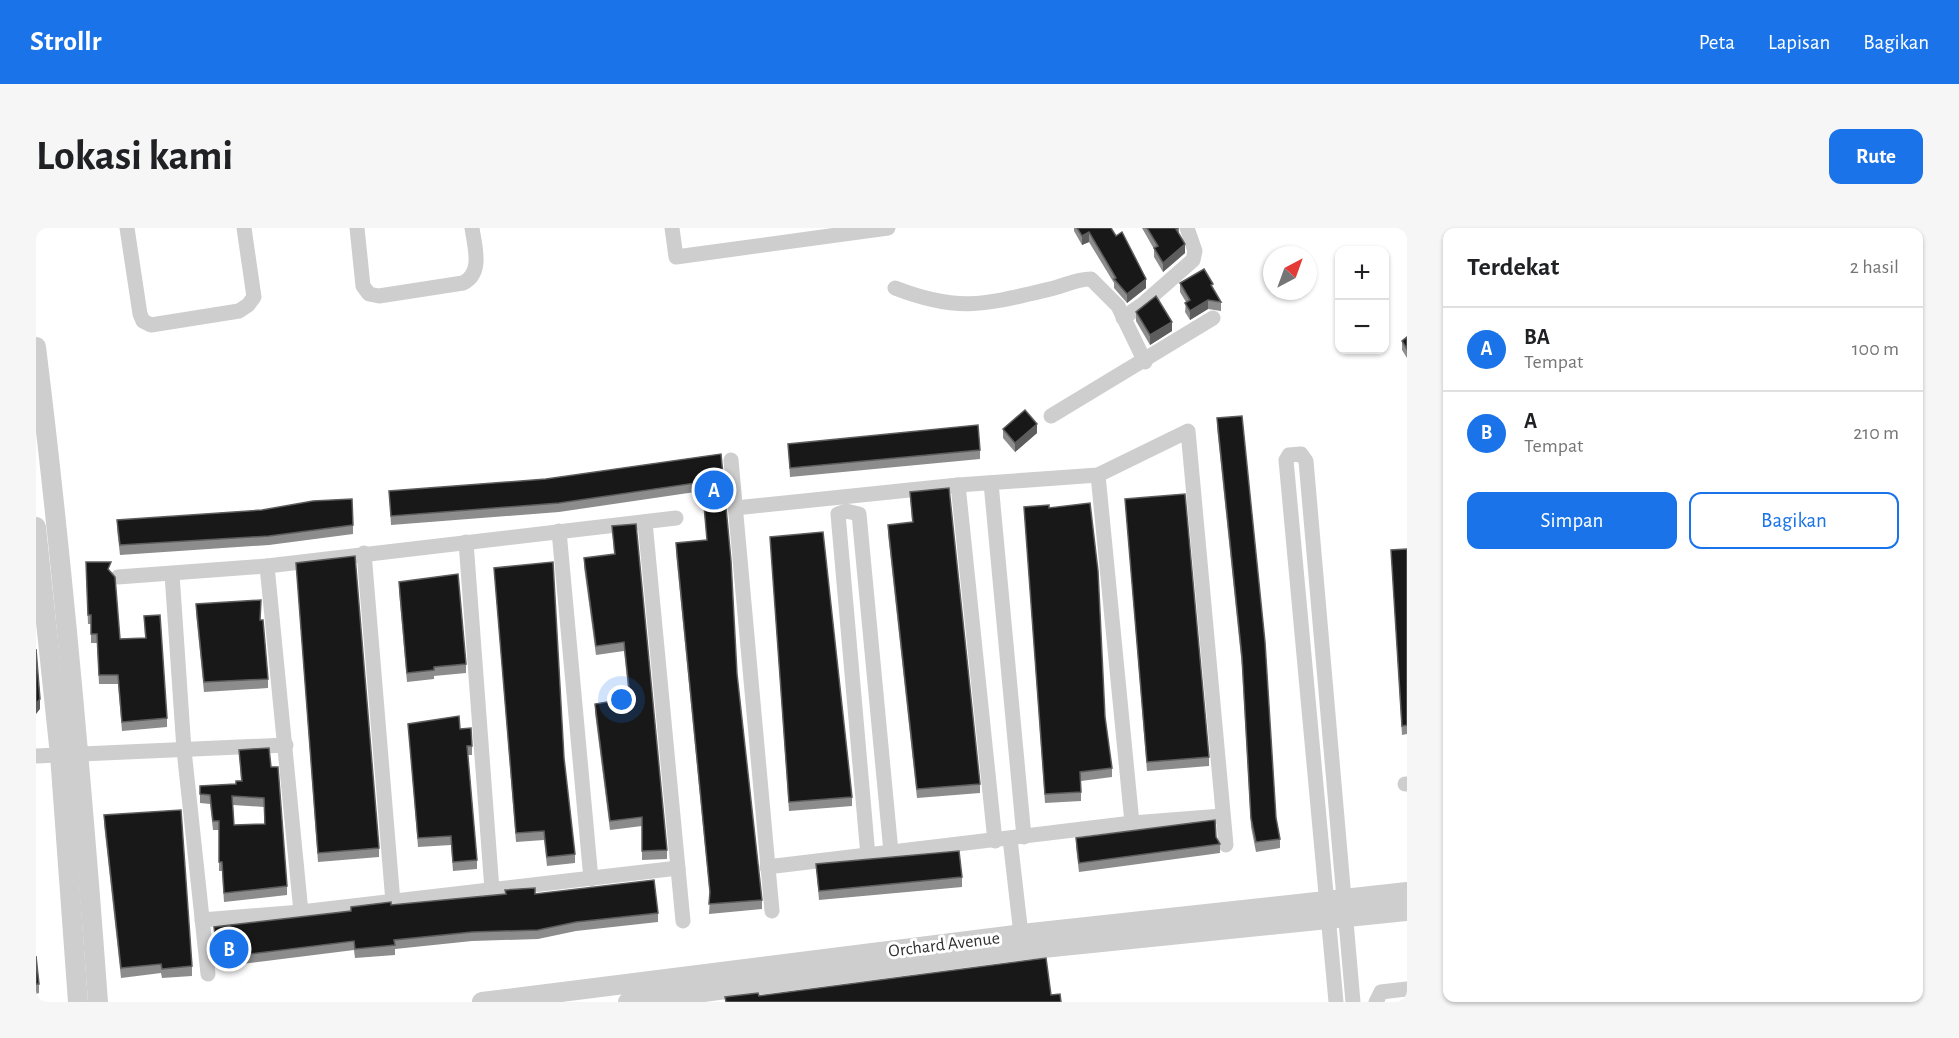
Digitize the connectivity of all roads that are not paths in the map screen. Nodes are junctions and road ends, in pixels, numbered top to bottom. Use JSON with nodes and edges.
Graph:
{"nodes":[{"id":1,"x":127,"y":228,"type":"edge"},
{"id":2,"x":244,"y":228,"type":"edge"},
{"id":3,"x":357,"y":228,"type":"edge"},
{"id":4,"x":472,"y":228,"type":"edge"},
{"id":5,"x":672,"y":228,"type":"edge"},
{"id":6,"x":888,"y":228,"type":"edge"},
{"id":7,"x":1187,"y":228,"type":"edge"},
{"id":8,"x":785,"y":235,"type":"edge"},
{"id":9,"x":895,"y":288,"type":"dead end"},
{"id":10,"x":1123,"y":318,"type":"junction"},
{"id":11,"x":1213,"y":318,"type":"dead end"},
{"id":12,"x":36,"y":347,"type":"edge"},
{"id":13,"x":1145,"y":362,"type":"junction"},
{"id":14,"x":1051,"y":416,"type":"dead end"},
{"id":15,"x":41,"y":433,"type":"edge"},
{"id":16,"x":731,"y":460,"type":"dead end"},
{"id":17,"x":43,"y":463,"type":"edge"},
{"id":18,"x":1098,"y":476,"type":"junction"},
{"id":19,"x":991,"y":483,"type":"junction"},
{"id":20,"x":958,"y":485,"type":"junction"},
{"id":21,"x":735,"y":508,"type":"junction"},
{"id":22,"x":676,"y":518,"type":"dead end"},
{"id":23,"x":645,"y":522,"type":"junction"},
{"id":24,"x":36,"y":527,"type":"edge"},
{"id":25,"x":559,"y":531,"type":"junction"},
{"id":26,"x":466,"y":542,"type":"junction"},
{"id":27,"x":364,"y":553,"type":"junction"},
{"id":28,"x":267,"y":566,"type":"junction"},
{"id":29,"x":172,"y":574,"type":"junction"},
{"id":30,"x":118,"y":577,"type":"edge"},
{"id":31,"x":1320,"y":627,"type":"junction"},
{"id":32,"x":1302,"y":629,"type":"junction"},
{"id":33,"x":286,"y":745,"type":"junction"},
{"id":34,"x":184,"y":750,"type":"junction"},
{"id":35,"x":60,"y":755,"type":"junction"},
{"id":36,"x":80,"y":755,"type":"junction"},
{"id":37,"x":36,"y":756,"type":"edge"},
{"id":38,"x":1222,"y":816,"type":"junction"},
{"id":39,"x":1132,"y":823,"type":"junction"},
{"id":40,"x":1010,"y":839,"type":"junction"},
{"id":41,"x":1226,"y":845,"type":"dead end"},
{"id":42,"x":891,"y":852,"type":"junction"},
{"id":43,"x":868,"y":856,"type":"junction"},
{"id":44,"x":767,"y":867,"type":"junction"},
{"id":45,"x":678,"y":868,"type":"junction"},
{"id":46,"x":591,"y":879,"type":"junction"},
{"id":47,"x":492,"y":890,"type":"junction"},
{"id":48,"x":1407,"y":892,"type":"edge"},
{"id":49,"x":393,"y":902,"type":"junction"},
{"id":50,"x":1337,"y":909,"type":"junction"},
{"id":51,"x":772,"y":911,"type":"dead end"},
{"id":52,"x":1407,"y":911,"type":"edge"},
{"id":53,"x":301,"y":912,"type":"junction"},
{"id":54,"x":202,"y":920,"type":"junction"},
{"id":55,"x":683,"y":921,"type":"dead end"},
{"id":56,"x":1022,"y":942,"type":"junction"},
{"id":57,"x":208,"y":974,"type":"dead end"},
{"id":58,"x":1407,"y":989,"type":"edge"},
{"id":59,"x":659,"y":994,"type":"edge"},
{"id":60,"x":78,"y":1002,"type":"edge"},
{"id":61,"x":99,"y":1002,"type":"edge"},
{"id":62,"x":482,"y":1002,"type":"edge"},
{"id":63,"x":627,"y":1002,"type":"edge"},
{"id":64,"x":1336,"y":1002,"type":"edge"},
{"id":65,"x":1353,"y":1002,"type":"edge"},
{"id":66,"x":1376,"y":1002,"type":"edge"}],
"edges":[{"from":1,"to":2,"type":"street"},
{"from":3,"to":4,"type":"street"},
{"from":5,"to":8,"type":"street"},
{"from":6,"to":8,"type":"street"},
{"from":7,"to":10,"type":"street"},
{"from":9,"to":10,"type":"street"},
{"from":10,"to":13,"type":"street"},
{"from":11,"to":13,"type":"street"},
{"from":12,"to":15,"type":"street"},
{"from":13,"to":14,"type":"street"},
{"from":15,"to":17,"type":"street"},
{"from":16,"to":21,"type":"street"},
{"from":17,"to":36,"type":"street"},
{"from":18,"to":19,"type":"street"},
{"from":18,"to":38,"type":"street"},
{"from":18,"to":39,"type":"street"},
{"from":19,"to":20,"type":"street"},
{"from":19,"to":40,"type":"street"},
{"from":20,"to":21,"type":"street"},
{"from":20,"to":40,"type":"street"},
{"from":21,"to":44,"type":"street"},
{"from":22,"to":23,"type":"street"},
{"from":23,"to":25,"type":"street"},
{"from":23,"to":45,"type":"street"},
{"from":24,"to":35,"type":"street"},
{"from":25,"to":26,"type":"street"},
{"from":25,"to":46,"type":"street"},
{"from":26,"to":27,"type":"street"},
{"from":26,"to":47,"type":"street"},
{"from":27,"to":28,"type":"street"},
{"from":27,"to":49,"type":"street"},
{"from":28,"to":29,"type":"street"},
{"from":28,"to":33,"type":"street"},
{"from":29,"to":30,"type":"street"},
{"from":29,"to":34,"type":"street"},
{"from":31,"to":32,"type":"street"},
{"from":31,"to":32,"type":"street"},
{"from":31,"to":50,"type":"street"},
{"from":32,"to":50,"type":"street"},
{"from":33,"to":34,"type":"street"},
{"from":33,"to":53,"type":"street"},
{"from":34,"to":36,"type":"street"},
{"from":34,"to":54,"type":"street"},
{"from":35,"to":36,"type":"street"},
{"from":35,"to":37,"type":"street"},
{"from":35,"to":60,"type":"street"},
{"from":36,"to":61,"type":"street"},
{"from":38,"to":39,"type":"street"},
{"from":38,"to":41,"type":"street"},
{"from":39,"to":40,"type":"street"},
{"from":40,"to":42,"type":"street"},
{"from":40,"to":56,"type":"street"},
{"from":42,"to":43,"type":"street"},
{"from":42,"to":43,"type":"street"},
{"from":43,"to":44,"type":"street"},
{"from":44,"to":51,"type":"street"},
{"from":45,"to":46,"type":"street"},
{"from":45,"to":55,"type":"street"},
{"from":46,"to":47,"type":"street"},
{"from":47,"to":49,"type":"street"},
{"from":48,"to":50,"type":"street","name":"Orchard Avenue"},
{"from":49,"to":53,"type":"street"},
{"from":50,"to":52,"type":"street","name":"Orchard Avenue"},
{"from":50,"to":56,"type":"street","name":"Orchard Avenue"},
{"from":50,"to":64,"type":"street"},
{"from":50,"to":65,"type":"street"},
{"from":53,"to":54,"type":"street"},
{"from":54,"to":57,"type":"street"},
{"from":56,"to":59,"type":"street","name":"Orchard Avenue"},
{"from":58,"to":66,"type":"street"},
{"from":59,"to":62,"type":"street","name":"Orchard Avenue"},
{"from":59,"to":63,"type":"street","name":"Orchard Avenue"}]}
